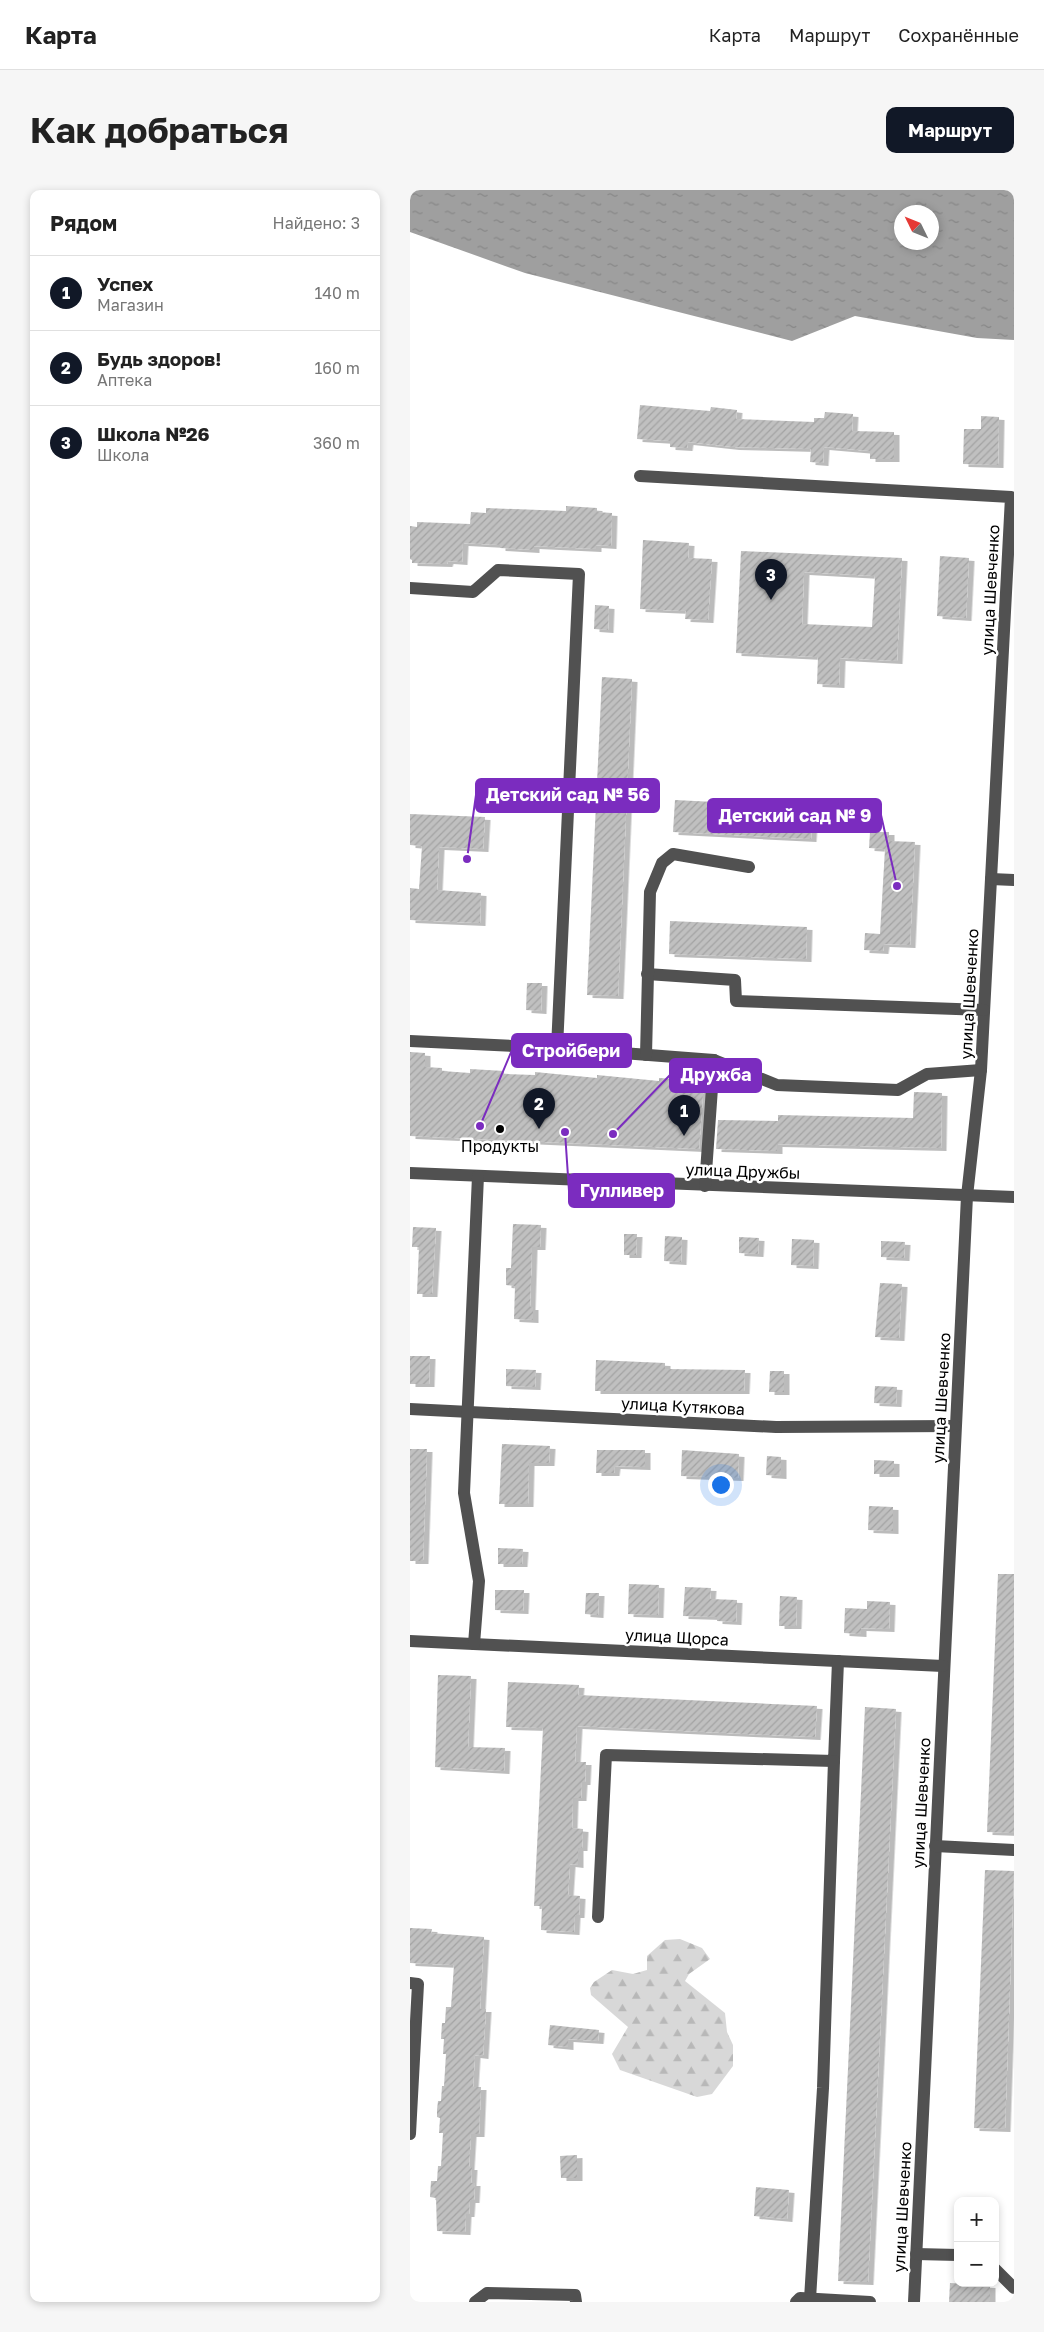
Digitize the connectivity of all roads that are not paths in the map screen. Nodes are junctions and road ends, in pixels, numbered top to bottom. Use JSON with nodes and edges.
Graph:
{"nodes":[{"id":1,"x":640,"y":476,"type":"dead end"},
{"id":2,"x":410,"y":588,"type":"edge"},
{"id":3,"x":748,"y":867,"type":"dead end"},
{"id":4,"x":991,"y":879,"type":"junction"},
{"id":5,"x":1014,"y":880,"type":"edge"},
{"id":6,"x":648,"y":974,"type":"junction"},
{"id":7,"x":984,"y":1010,"type":"junction"},
{"id":8,"x":410,"y":1040,"type":"edge"},
{"id":9,"x":557,"y":1048,"type":"junction"},
{"id":10,"x":646,"y":1055,"type":"junction"},
{"id":11,"x":714,"y":1060,"type":"junction"},
{"id":12,"x":981,"y":1070,"type":"junction"},
{"id":13,"x":410,"y":1173,"type":"edge"},
{"id":14,"x":478,"y":1176,"type":"junction"},
{"id":15,"x":705,"y":1186,"type":"junction"},
{"id":16,"x":967,"y":1196,"type":"junction"},
{"id":17,"x":1014,"y":1196,"type":"edge"},
{"id":18,"x":410,"y":1409,"type":"edge"},
{"id":19,"x":468,"y":1412,"type":"junction"},
{"id":20,"x":956,"y":1426,"type":"junction"},
{"id":21,"x":410,"y":1641,"type":"edge"},
{"id":22,"x":474,"y":1644,"type":"junction"},
{"id":23,"x":838,"y":1661,"type":"junction"},
{"id":24,"x":943,"y":1666,"type":"junction"},
{"id":25,"x":834,"y":1761,"type":"junction"},
{"id":26,"x":935,"y":1846,"type":"junction"},
{"id":27,"x":1014,"y":1850,"type":"edge"},
{"id":28,"x":598,"y":1917,"type":"dead end"},
{"id":29,"x":410,"y":1983,"type":"edge"},
{"id":30,"x":410,"y":2134,"type":"edge"},
{"id":31,"x":916,"y":2254,"type":"junction"},
{"id":32,"x":954,"y":2256,"type":"edge"},
{"id":33,"x":999,"y":2273,"type":"edge"},
{"id":34,"x":1014,"y":2288,"type":"edge"},
{"id":35,"x":810,"y":2299,"type":"junction"},
{"id":36,"x":475,"y":2302,"type":"edge"},
{"id":37,"x":576,"y":2302,"type":"edge"},
{"id":38,"x":796,"y":2302,"type":"edge"},
{"id":39,"x":870,"y":2302,"type":"edge"},
{"id":40,"x":914,"y":2302,"type":"edge"}],
"edges":[{"from":1,"to":4,"type":"street","name":"улица Шевченко"},
{"from":2,"to":9,"type":"street"},
{"from":3,"to":6,"type":"street"},
{"from":4,"to":5,"type":"street"},
{"from":4,"to":7,"type":"street","name":"улица Шевченко"},
{"from":6,"to":7,"type":"street"},
{"from":6,"to":10,"type":"street"},
{"from":7,"to":12,"type":"street","name":"улица Шевченко"},
{"from":8,"to":9,"type":"street"},
{"from":9,"to":10,"type":"street"},
{"from":10,"to":11,"type":"street"},
{"from":11,"to":12,"type":"street"},
{"from":11,"to":15,"type":"street"},
{"from":12,"to":16,"type":"street","name":"улица Шевченко"},
{"from":13,"to":14,"type":"street","name":"улица Дружбы"},
{"from":14,"to":15,"type":"street","name":"улица Дружбы"},
{"from":14,"to":19,"type":"street"},
{"from":15,"to":16,"type":"street","name":"улица Дружбы"},
{"from":16,"to":17,"type":"street","name":"улица Дружбы"},
{"from":16,"to":20,"type":"street","name":"улица Шевченко"},
{"from":18,"to":19,"type":"street","name":"улица Кутякова"},
{"from":19,"to":20,"type":"street","name":"улица Кутякова"},
{"from":19,"to":22,"type":"street"},
{"from":20,"to":24,"type":"street","name":"улица Шевченко"},
{"from":21,"to":22,"type":"street","name":"улица Щорса"},
{"from":22,"to":23,"type":"street","name":"улица Щорса"},
{"from":23,"to":24,"type":"street","name":"улица Щорса"},
{"from":23,"to":25,"type":"street"},
{"from":24,"to":26,"type":"street","name":"улица Шевченко"},
{"from":25,"to":28,"type":"street"},
{"from":25,"to":35,"type":"street"},
{"from":26,"to":27,"type":"street"},
{"from":26,"to":31,"type":"street","name":"улица Шевченко"},
{"from":29,"to":30,"type":"street"},
{"from":31,"to":32,"type":"street"},
{"from":31,"to":40,"type":"street","name":"улица Шевченко"},
{"from":33,"to":34,"type":"street"},
{"from":35,"to":38,"type":"street"},
{"from":35,"to":39,"type":"street"},
{"from":36,"to":37,"type":"street"}]}
